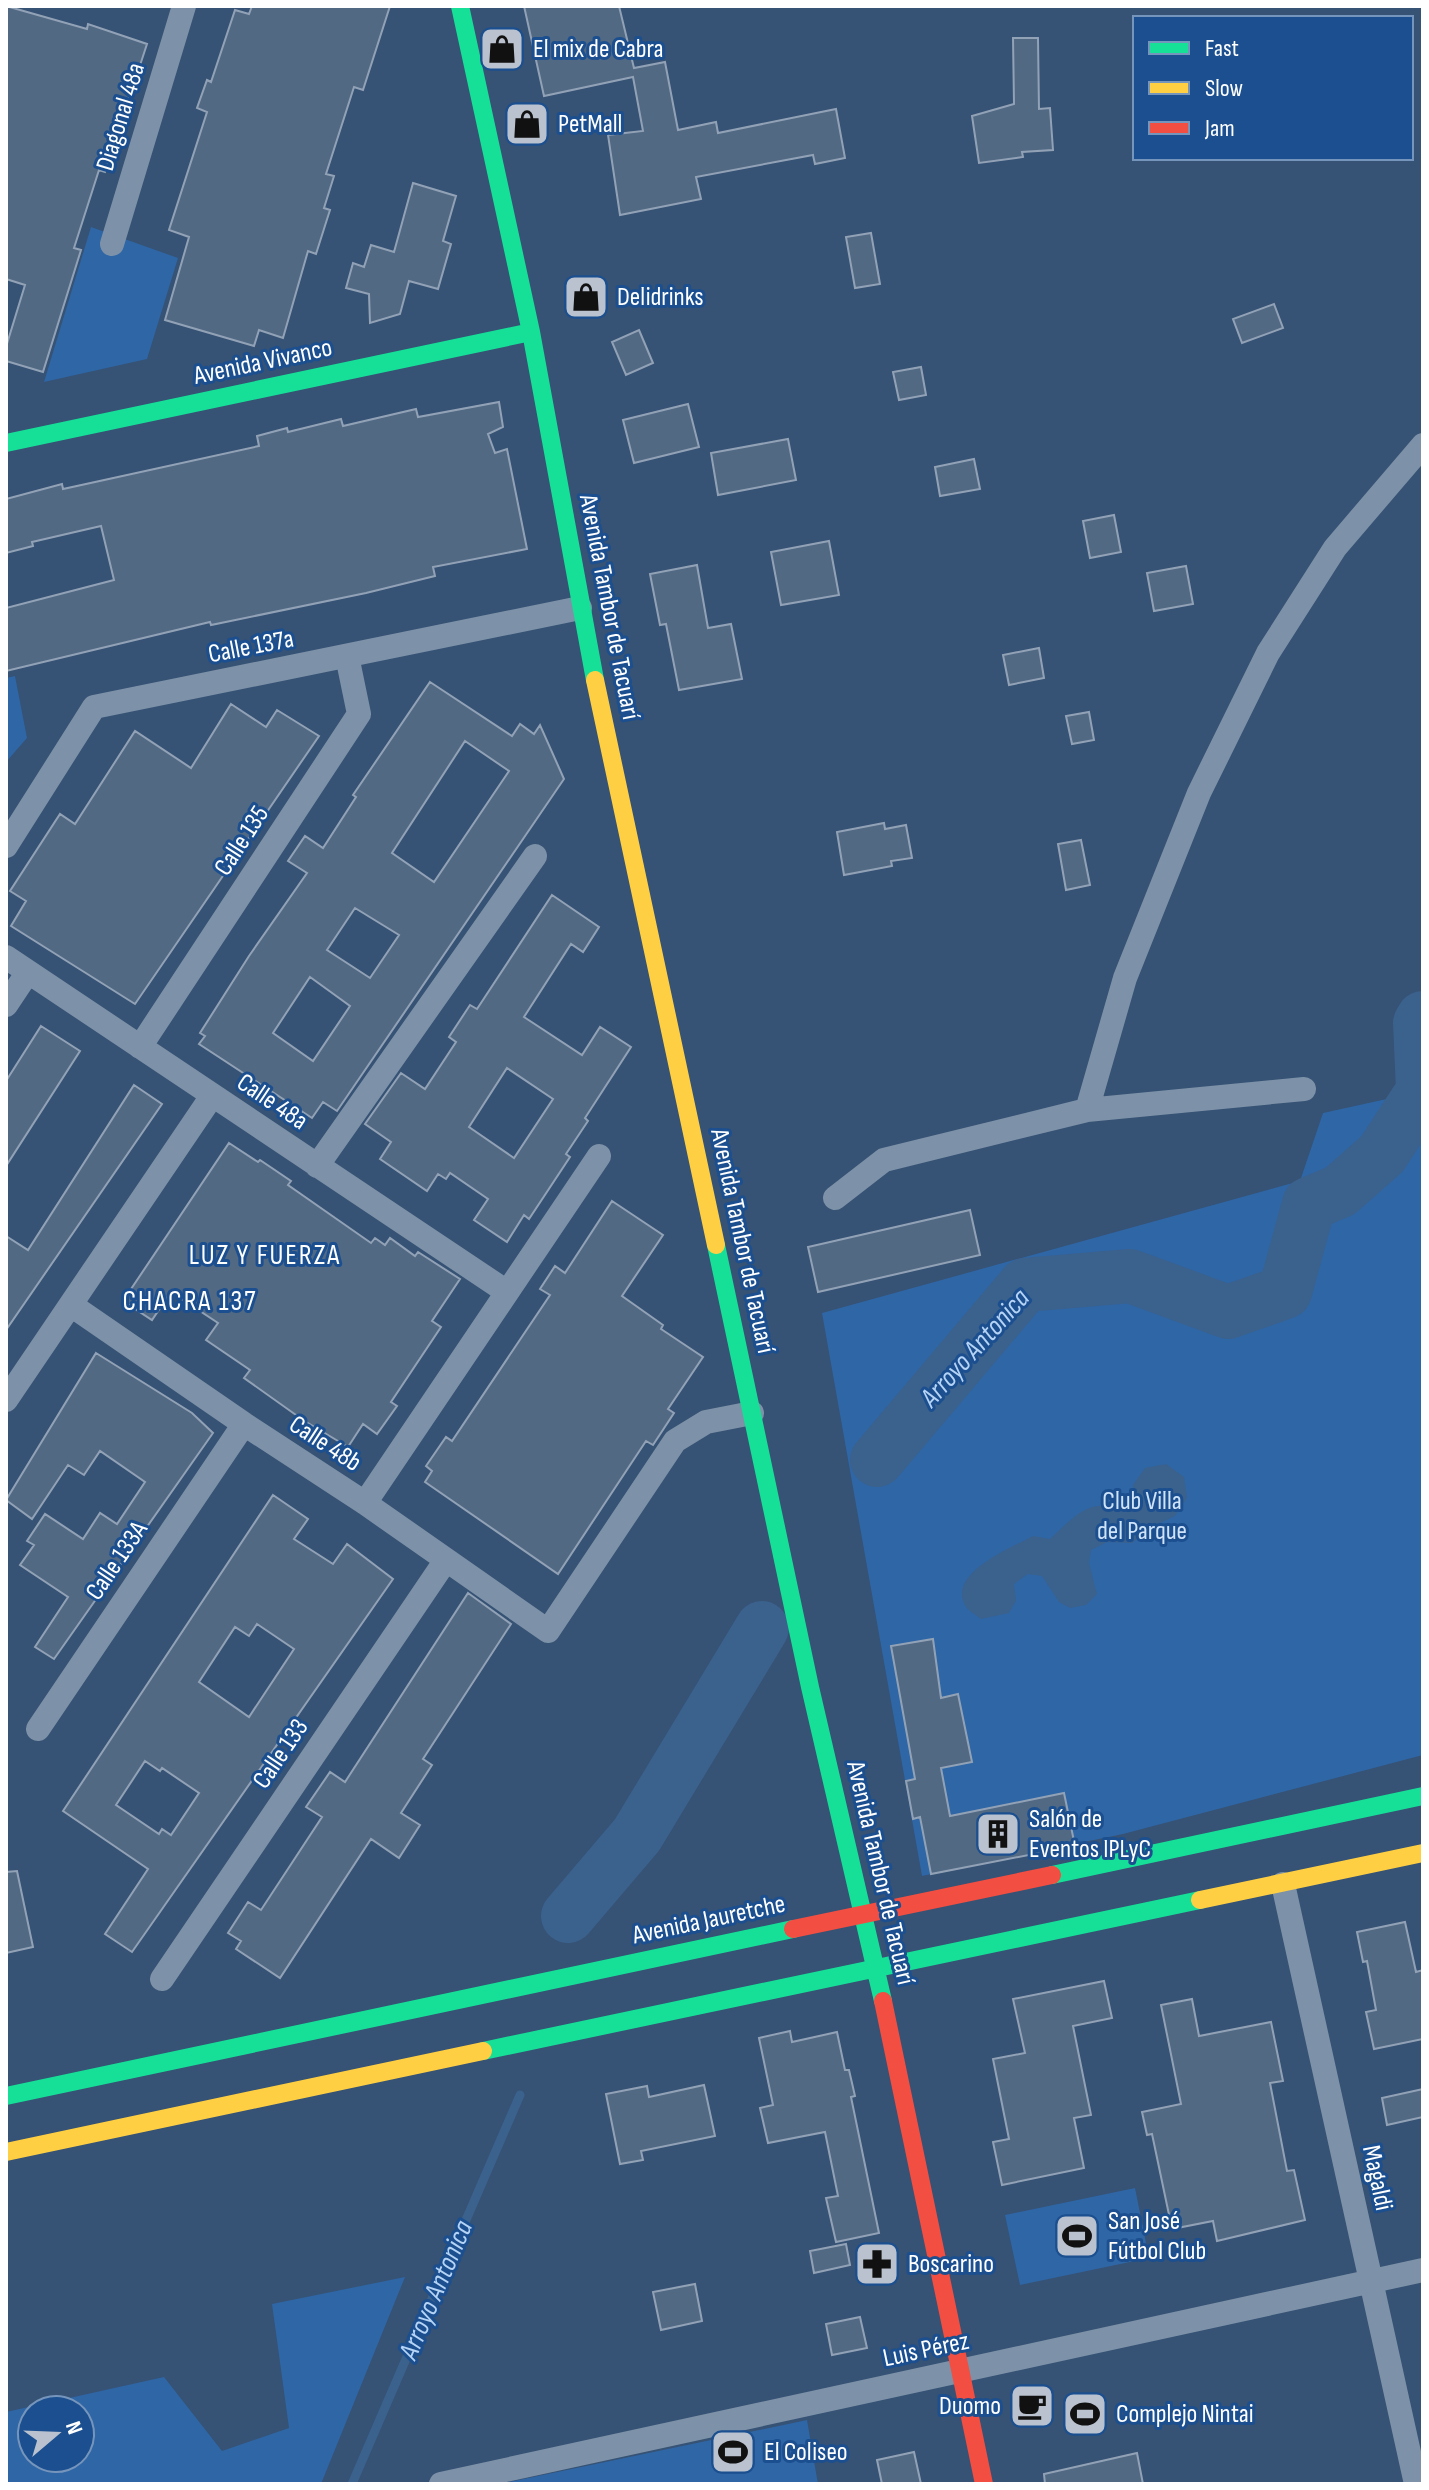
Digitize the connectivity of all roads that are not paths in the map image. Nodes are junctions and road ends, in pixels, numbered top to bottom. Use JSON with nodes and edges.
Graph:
{"nodes":[{"id":1,"x":184,"y":6,"type":"edge"},
{"id":2,"x":460,"y":6,"type":"edge"},
{"id":3,"x":112,"y":244,"type":"dead end"},
{"id":4,"x":531,"y":332,"type":"junction"},
{"id":5,"x":6,"y":443,"type":"edge"},
{"id":6,"x":1423,"y":445,"type":"edge"},
{"id":7,"x":580,"y":608,"type":"junction"},
{"id":8,"x":347,"y":656,"type":"junction"},
{"id":9,"x":6,"y":846,"type":"edge"},
{"id":10,"x":535,"y":856,"type":"dead end"},
{"id":11,"x":6,"y":957,"type":"edge"},
{"id":12,"x":28,"y":972,"type":"junction"},
{"id":13,"x":6,"y":1005,"type":"edge"},
{"id":14,"x":140,"y":1047,"type":"junction"},
{"id":15,"x":1304,"y":1089,"type":"dead end"},
{"id":16,"x":212,"y":1096,"type":"junction"},
{"id":17,"x":1087,"y":1110,"type":"junction"},
{"id":18,"x":599,"y":1156,"type":"dead end"},
{"id":19,"x":317,"y":1166,"type":"junction"},
{"id":20,"x":835,"y":1198,"type":"dead end"},
{"id":21,"x":507,"y":1292,"type":"junction"},
{"id":22,"x":71,"y":1305,"type":"junction"},
{"id":23,"x":6,"y":1400,"type":"edge"},
{"id":24,"x":752,"y":1413,"type":"junction"},
{"id":25,"x":244,"y":1424,"type":"junction"},
{"id":26,"x":365,"y":1503,"type":"junction"},
{"id":27,"x":446,"y":1560,"type":"junction"},
{"id":28,"x":38,"y":1729,"type":"dead end"},
{"id":29,"x":1423,"y":1796,"type":"edge"},
{"id":30,"x":1423,"y":1853,"type":"edge"},
{"id":31,"x":1283,"y":1884,"type":"junction"},
{"id":32,"x":864,"y":1913,"type":"junction"},
{"id":33,"x":876,"y":1968,"type":"junction"},
{"id":34,"x":162,"y":1979,"type":"dead end"},
{"id":35,"x":6,"y":2096,"type":"edge"},
{"id":36,"x":6,"y":2152,"type":"edge"},
{"id":37,"x":1423,"y":2270,"type":"edge"},
{"id":38,"x":1371,"y":2282,"type":"junction"},
{"id":39,"x":960,"y":2371,"type":"junction"},
{"id":40,"x":441,"y":2484,"type":"edge"},
{"id":41,"x":984,"y":2484,"type":"edge"},
{"id":42,"x":1416,"y":2484,"type":"edge"}],
"edges":[{"from":1,"to":3,"type":"street","name":"Diagonal 48a"},
{"from":2,"to":4,"type":"main road","name":"Avenida Tambor de Tacuarí"},
{"from":4,"to":5,"type":"main road","name":"Avenida Vivanco"},
{"from":4,"to":7,"type":"main road","name":"Avenida Tambor de Tacuarí"},
{"from":6,"to":17,"type":"street"},
{"from":7,"to":8,"type":"street","name":"Calle 137a"},
{"from":7,"to":24,"type":"main road","name":"Avenida Tambor de Tacuarí"},
{"from":8,"to":9,"type":"street","name":"Calle 137a"},
{"from":8,"to":14,"type":"street","name":"Calle 135"},
{"from":10,"to":19,"type":"street"},
{"from":11,"to":12,"type":"street","name":"Calle 48a"},
{"from":12,"to":13,"type":"street"},
{"from":12,"to":14,"type":"street","name":"Calle 48a"},
{"from":14,"to":16,"type":"street","name":"Calle 48a"},
{"from":15,"to":17,"type":"street"},
{"from":16,"to":19,"type":"street","name":"Calle 48a"},
{"from":16,"to":22,"type":"street"},
{"from":17,"to":20,"type":"street"},
{"from":18,"to":21,"type":"street"},
{"from":19,"to":21,"type":"street","name":"Calle 48a"},
{"from":21,"to":26,"type":"street"},
{"from":22,"to":23,"type":"street"},
{"from":22,"to":25,"type":"street","name":"Calle 48b"},
{"from":24,"to":27,"type":"street","name":"Calle 48b"},
{"from":24,"to":32,"type":"main road","name":"Avenida Tambor de Tacuarí"},
{"from":25,"to":26,"type":"street","name":"Calle 48b"},
{"from":25,"to":28,"type":"street","name":"Calle 133A"},
{"from":26,"to":27,"type":"street","name":"Calle 48b"},
{"from":27,"to":34,"type":"street","name":"Calle 133"},
{"from":29,"to":32,"type":"main road","name":"Avenida Jauretche"},
{"from":30,"to":31,"type":"main road"},
{"from":31,"to":33,"type":"main road"},
{"from":31,"to":38,"type":"street","name":"Magaldi"},
{"from":32,"to":33,"type":"main road","name":"Avenida Tambor de Tacuarí"},
{"from":32,"to":35,"type":"main road","name":"Avenida Jauretche"},
{"from":33,"to":36,"type":"main road"},
{"from":33,"to":39,"type":"main road","name":"Avenida Tambor de Tacuarí"},
{"from":37,"to":38,"type":"street","name":"Luis Pérez"},
{"from":38,"to":39,"type":"street","name":"Luis Pérez"},
{"from":38,"to":42,"type":"street","name":"Magaldi"},
{"from":39,"to":40,"type":"street","name":"Luis Pérez"},
{"from":39,"to":41,"type":"main road","name":"Avenida Tambor de Tacuarí"}]}
